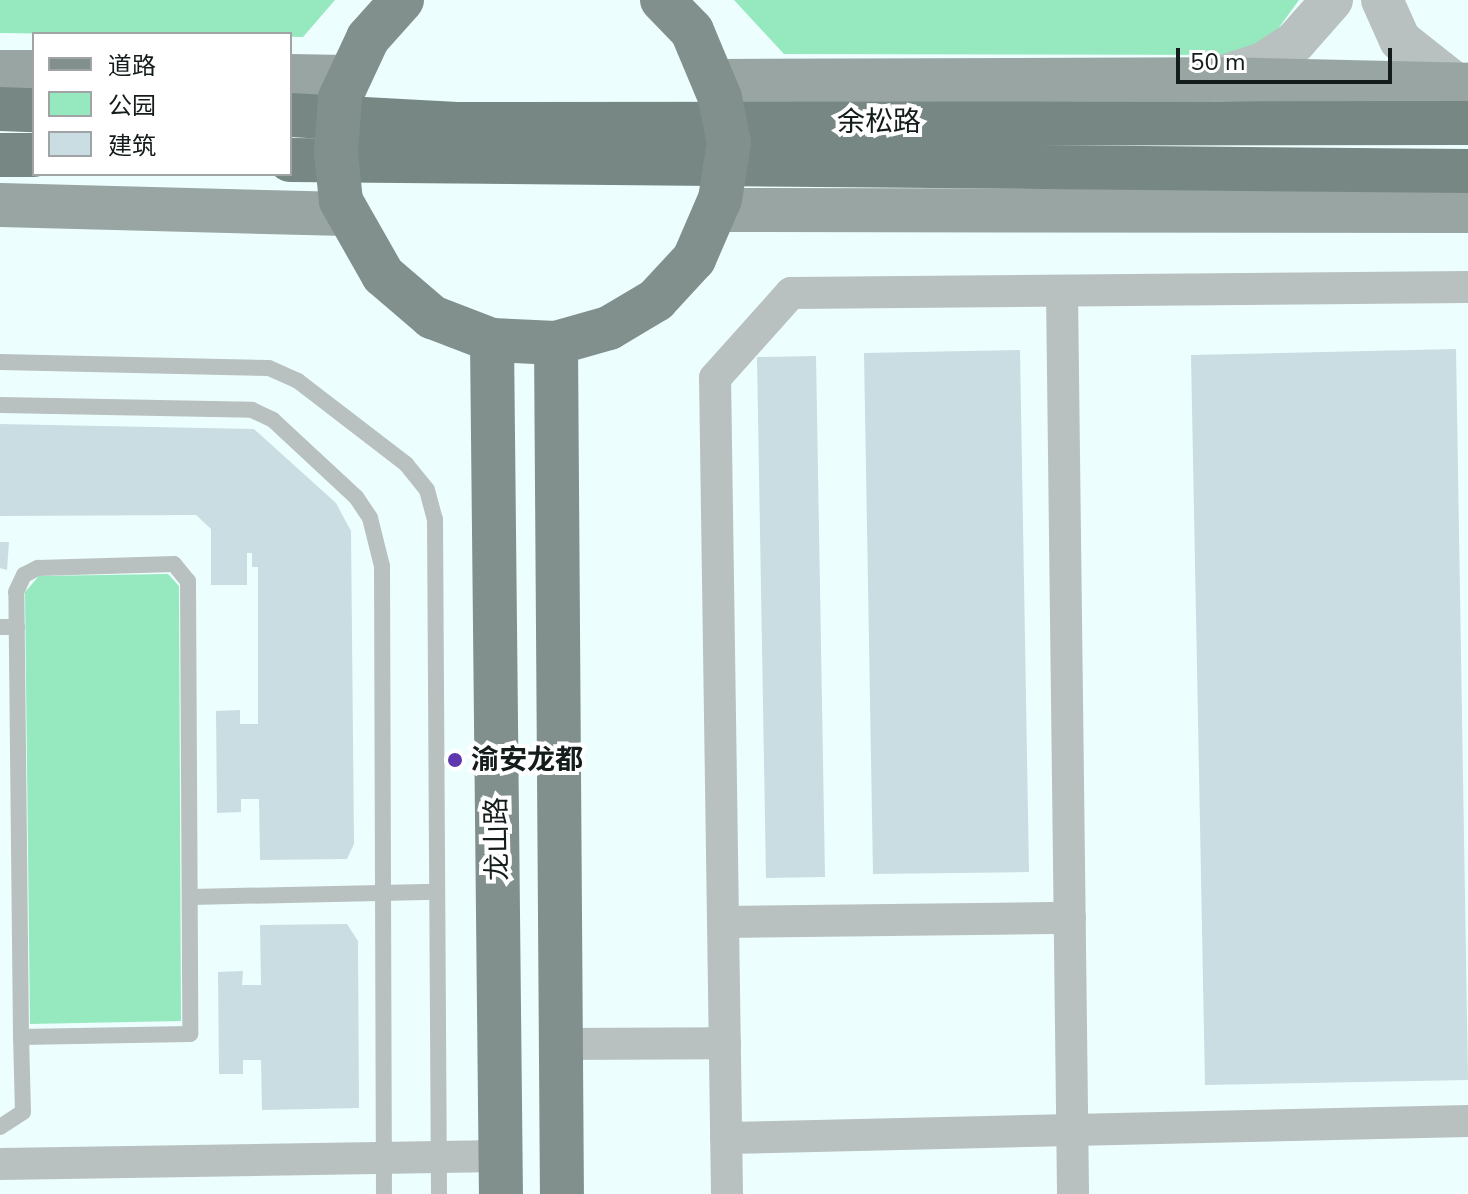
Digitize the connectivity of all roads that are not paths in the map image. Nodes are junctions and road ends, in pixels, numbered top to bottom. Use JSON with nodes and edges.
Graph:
{"nodes":[{"id":1,"x":402,"y":0,"type":"edge"},
{"id":2,"x":662,"y":0,"type":"edge"},
{"id":3,"x":1332,"y":0,"type":"edge"},
{"id":4,"x":1382,"y":0,"type":"edge"},
{"id":5,"x":0,"y":72,"type":"edge"},
{"id":6,"x":32,"y":72,"type":"edge"},
{"id":7,"x":292,"y":76,"type":"edge"},
{"id":8,"x":1212,"y":79,"type":"junction"},
{"id":9,"x":343,"y":87,"type":"junction"},
{"id":10,"x":718,"y":90,"type":"junction"},
{"id":11,"x":1464,"y":98,"type":"edge"},
{"id":12,"x":0,"y":109,"type":"edge"},
{"id":13,"x":32,"y":110,"type":"edge"},
{"id":14,"x":292,"y":115,"type":"edge"},
{"id":15,"x":0,"y":155,"type":"edge"},
{"id":16,"x":32,"y":155,"type":"edge"},
{"id":17,"x":292,"y":160,"type":"edge"},
{"id":18,"x":1468,"y":171,"type":"edge"},
{"id":19,"x":719,"y":204,"type":"junction"},
{"id":20,"x":0,"y":205,"type":"edge"},
{"id":21,"x":344,"y":208,"type":"junction"},
{"id":22,"x":1468,"y":211,"type":"edge"},
{"id":23,"x":1468,"y":287,"type":"edge"},
{"id":24,"x":1062,"y":291,"type":"junction"},
{"id":25,"x":492,"y":340,"type":"junction"},
{"id":26,"x":556,"y":343,"type":"junction"},
{"id":27,"x":0,"y":362,"type":"edge"},
{"id":28,"x":0,"y":405,"type":"edge"},
{"id":29,"x":8,"y":627,"type":"edge"},
{"id":30,"x":437,"y":892,"type":"junction"},
{"id":31,"x":382,"y":894,"type":"junction"},
{"id":32,"x":190,"y":897,"type":"junction"},
{"id":33,"x":1070,"y":918,"type":"junction"},
{"id":34,"x":725,"y":922,"type":"junction"},
{"id":35,"x":21,"y":1037,"type":"junction"},
{"id":36,"x":725,"y":1043,"type":"junction"},
{"id":37,"x":561,"y":1044,"type":"junction"},
{"id":38,"x":1468,"y":1121,"type":"edge"},
{"id":39,"x":0,"y":1127,"type":"edge"},
{"id":40,"x":1072,"y":1130,"type":"junction"},
{"id":41,"x":726,"y":1138,"type":"junction"},
{"id":42,"x":439,"y":1157,"type":"junction"},
{"id":43,"x":384,"y":1159,"type":"junction"},
{"id":44,"x":0,"y":1164,"type":"edge"},
{"id":45,"x":500,"y":1175,"type":"edge"},
{"id":46,"x":384,"y":1194,"type":"edge"},
{"id":47,"x":439,"y":1194,"type":"edge"},
{"id":48,"x":562,"y":1194,"type":"edge"},
{"id":49,"x":727,"y":1194,"type":"edge"},
{"id":50,"x":1073,"y":1194,"type":"edge"}],
"edges":[{"from":1,"to":9,"type":"main road"},
{"from":2,"to":10,"type":"main road"},
{"from":3,"to":8,"type":"street"},
{"from":4,"to":11,"type":"street"},
{"from":5,"to":6,"type":"main road"},
{"from":7,"to":9,"type":"main road"},
{"from":8,"to":10,"type":"main road"},
{"from":8,"to":11,"type":"main road"},
{"from":9,"to":21,"type":"main road","bridge":true},
{"from":10,"to":19,"type":"main road","bridge":true},
{"from":11,"to":14,"type":"highway","name":"余松路"},
{"from":12,"to":13,"type":"highway"},
{"from":15,"to":16,"type":"highway"},
{"from":17,"to":18,"type":"highway","name":"余松路"},
{"from":19,"to":22,"type":"main road"},
{"from":19,"to":26,"type":"main road"},
{"from":20,"to":21,"type":"main road"},
{"from":21,"to":25,"type":"main road"},
{"from":23,"to":24,"type":"street"},
{"from":24,"to":33,"type":"street"},
{"from":24,"to":34,"type":"street"},
{"from":25,"to":26,"type":"main road"},
{"from":25,"to":45,"type":"main road","name":"龙山路"},
{"from":26,"to":37,"type":"main road"},
{"from":27,"to":30,"type":"lane"},
{"from":28,"to":31,"type":"lane"},
{"from":29,"to":32,"type":"lane"},
{"from":29,"to":35,"type":"lane"},
{"from":30,"to":31,"type":"lane"},
{"from":30,"to":42,"type":"lane"},
{"from":31,"to":32,"type":"lane"},
{"from":31,"to":43,"type":"lane"},
{"from":32,"to":35,"type":"lane"},
{"from":33,"to":34,"type":"street"},
{"from":33,"to":40,"type":"street"},
{"from":34,"to":36,"type":"street"},
{"from":35,"to":39,"type":"lane"},
{"from":36,"to":37,"type":"street"},
{"from":36,"to":41,"type":"street"},
{"from":37,"to":48,"type":"main road"},
{"from":38,"to":40,"type":"street"},
{"from":40,"to":41,"type":"street"},
{"from":40,"to":50,"type":"street"},
{"from":41,"to":49,"type":"street"},
{"from":42,"to":43,"type":"street"},
{"from":42,"to":45,"type":"street"},
{"from":42,"to":47,"type":"lane"},
{"from":43,"to":44,"type":"street"},
{"from":43,"to":46,"type":"lane"}]}
